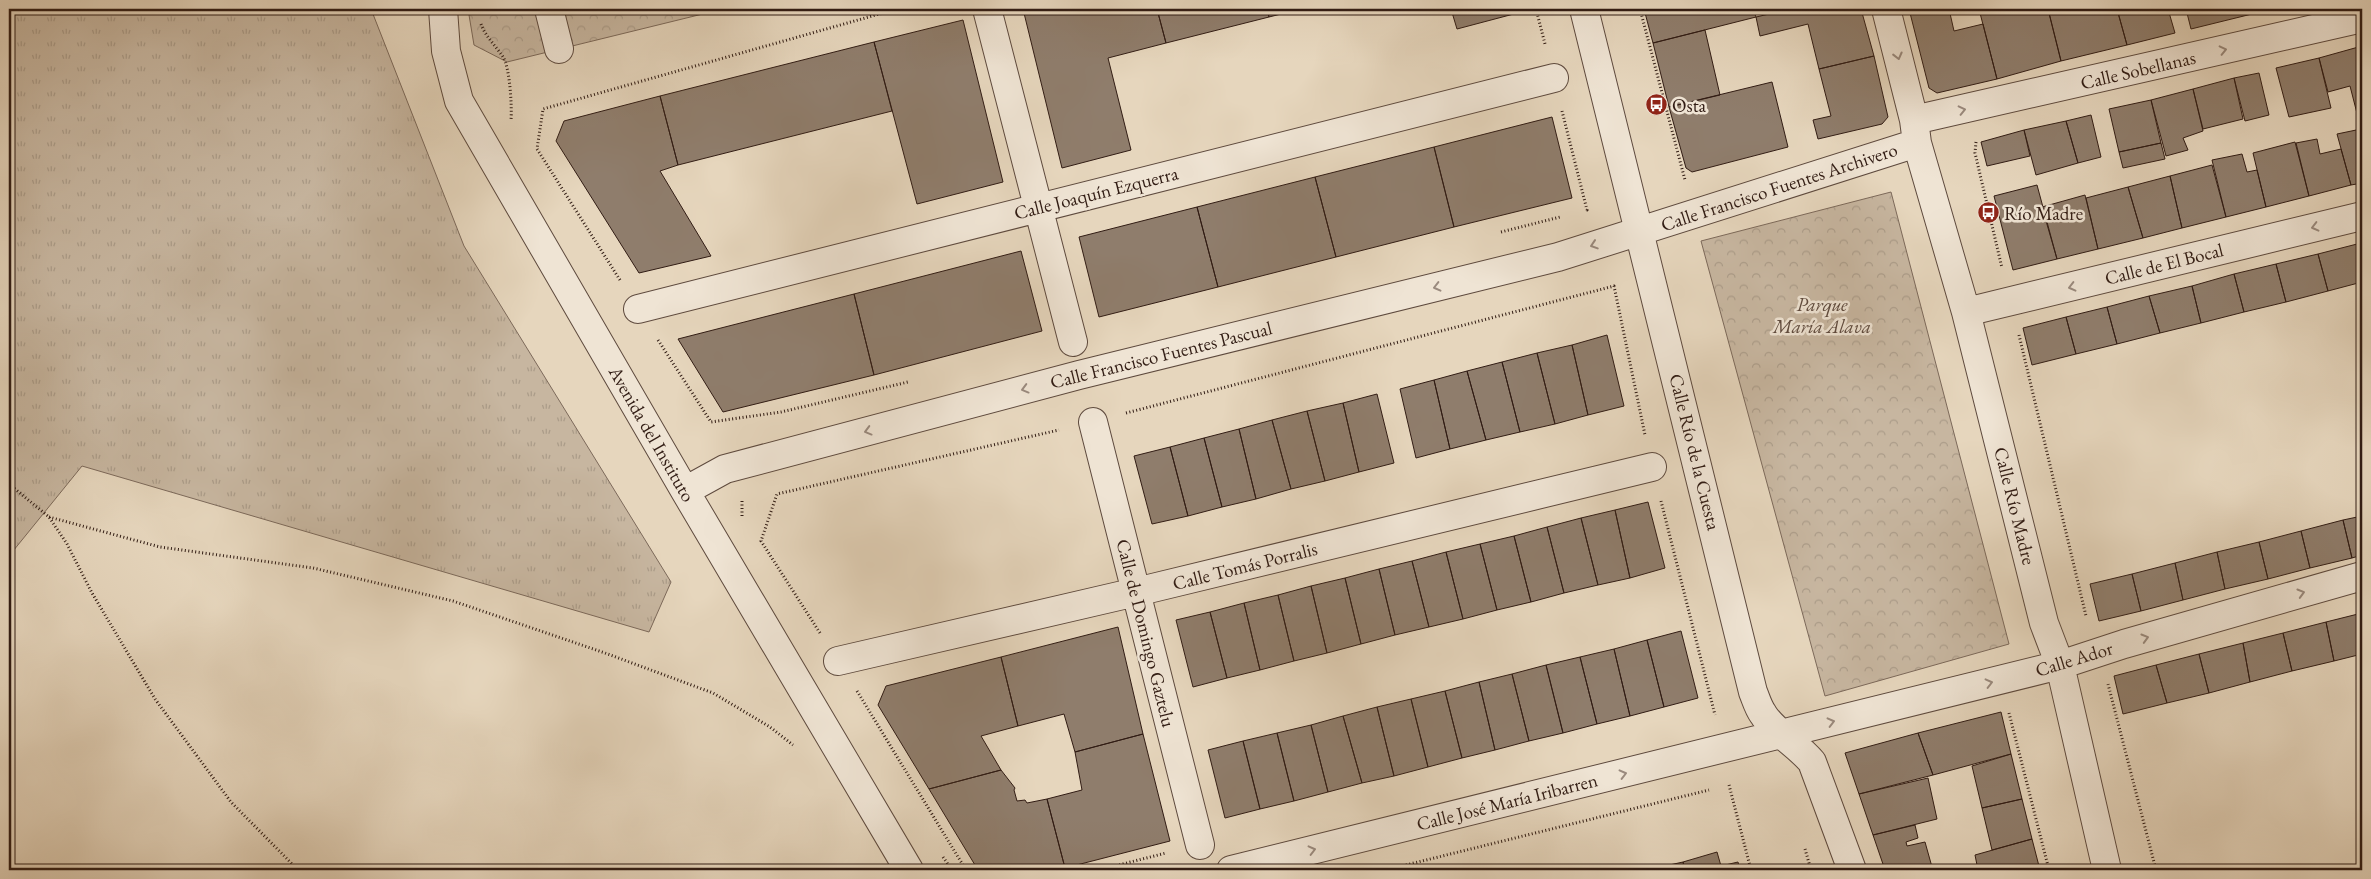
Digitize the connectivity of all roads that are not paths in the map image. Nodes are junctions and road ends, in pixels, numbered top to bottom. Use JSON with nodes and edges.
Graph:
{"nodes":[{"id":1,"x":443,"y":9,"type":"edge"},
{"id":2,"x":549,"y":9,"type":"edge"},
{"id":3,"x":987,"y":9,"type":"edge"},
{"id":4,"x":1584,"y":9,"type":"edge"},
{"id":5,"x":1886,"y":9,"type":"edge"},
{"id":6,"x":2362,"y":18,"type":"edge"},
{"id":7,"x":559,"y":49,"type":"dead end"},
{"id":8,"x":1554,"y":78,"type":"dead end"},
{"id":9,"x":1916,"y":131,"type":"junction"},
{"id":10,"x":1039,"y":207,"type":"junction"},
{"id":11,"x":2362,"y":216,"type":"edge"},
{"id":12,"x":1641,"y":230,"type":"junction"},
{"id":13,"x":638,"y":309,"type":"road end"},
{"id":14,"x":1966,"y":312,"type":"junction"},
{"id":15,"x":1073,"y":342,"type":"dead end"},
{"id":16,"x":1093,"y":422,"type":"road end"},
{"id":17,"x":1652,"y":467,"type":"road end"},
{"id":18,"x":685,"y":492,"type":"junction"},
{"id":19,"x":2362,"y":576,"type":"edge"},
{"id":20,"x":1136,"y":592,"type":"junction"},
{"id":21,"x":838,"y":661,"type":"road end"},
{"id":22,"x":2060,"y":665,"type":"junction"},
{"id":23,"x":1784,"y":734,"type":"junction"},
{"id":24,"x":1200,"y":844,"type":"road end"},
{"id":25,"x":892,"y":858,"type":"edge"},
{"id":26,"x":909,"y":870,"type":"edge"},
{"id":27,"x":1231,"y":870,"type":"edge"},
{"id":28,"x":1852,"y":870,"type":"edge"},
{"id":29,"x":2107,"y":870,"type":"edge"}],
"edges":[{"from":1,"to":18,"type":"street","name":"Avenida del Instituto"},
{"from":2,"to":7,"type":"street"},
{"from":3,"to":10,"type":"street"},
{"from":4,"to":12,"type":"street","name":"Calle Río de la Cuesta"},
{"from":5,"to":9,"type":"street","name":"Calle Río Madre","one_way":true},
{"from":9,"to":6,"type":"street","name":"Calle Sobellanas","one_way":true},
{"from":8,"to":10,"type":"street","name":"Calle Joaquín Ezquerra"},
{"from":9,"to":12,"type":"street","name":"Calle Francisco Fuentes Archivero"},
{"from":9,"to":14,"type":"street","name":"Calle Río Madre"},
{"from":10,"to":13,"type":"street","name":"Calle Joaquín Ezquerra"},
{"from":10,"to":15,"type":"street"},
{"from":11,"to":14,"type":"street","name":"Calle de El Bocal","one_way":true},
{"from":12,"to":18,"type":"street","name":"Calle Francisco Fuentes Pascual","one_way":true},
{"from":12,"to":23,"type":"street","name":"Calle Río de la Cuesta"},
{"from":14,"to":22,"type":"street","name":"Calle Río Madre"},
{"from":16,"to":20,"type":"street","name":"Calle de Domingo Gaztelu"},
{"from":17,"to":20,"type":"street","name":"Calle Tomás Porralis"},
{"from":18,"to":25,"type":"street","name":"Avenida del Instituto"},
{"from":22,"to":19,"type":"street","name":"Calle Ador","one_way":true},
{"from":20,"to":21,"type":"street","name":"Calle Tomás Porralis"},
{"from":20,"to":24,"type":"street","name":"Calle de Domingo Gaztelu"},
{"from":23,"to":22,"type":"street","name":"Calle Ador","one_way":true},
{"from":22,"to":29,"type":"street","name":"Calle Río Madre"},
{"from":27,"to":23,"type":"street","name":"Calle José María Iribarren","one_way":true},
{"from":23,"to":28,"type":"street","name":"Calle Río de la Cuesta"},
{"from":25,"to":26,"type":"street","name":"Avenida del Instituto"}]}
